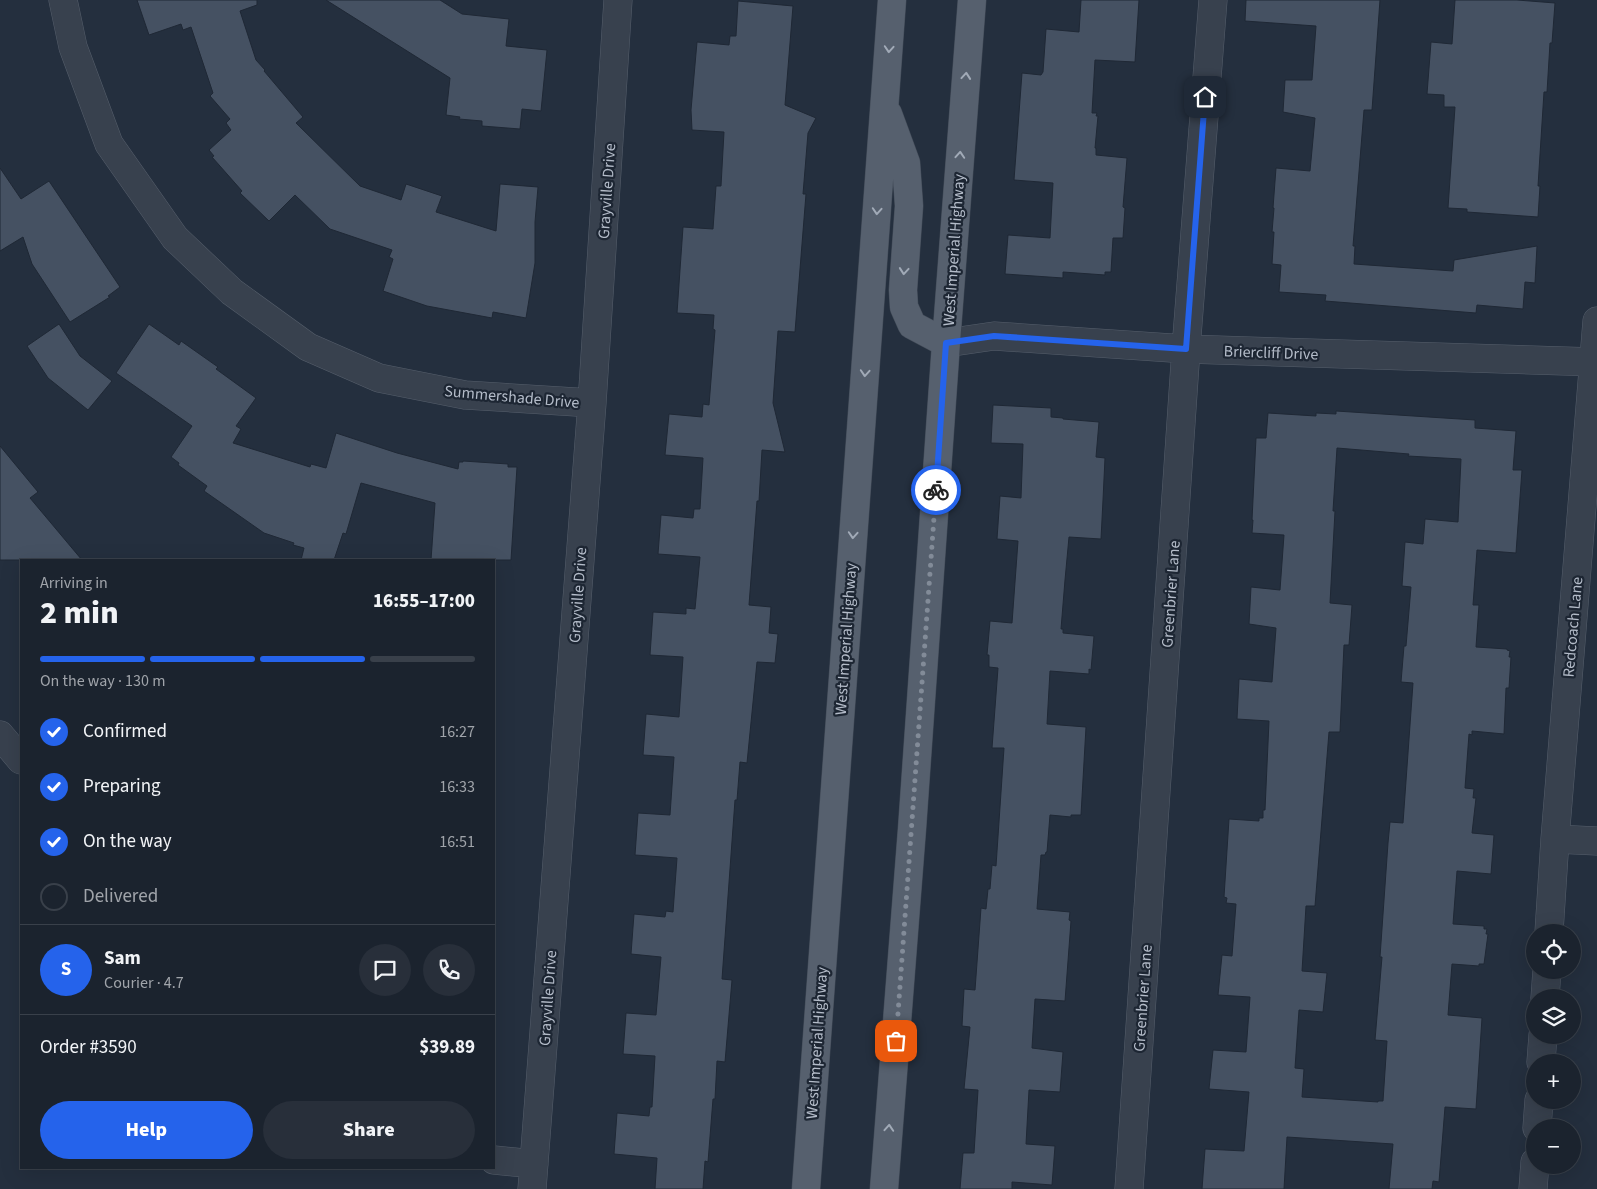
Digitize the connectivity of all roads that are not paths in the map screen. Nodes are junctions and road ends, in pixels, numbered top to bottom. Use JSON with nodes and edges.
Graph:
{"nodes":[{"id":1,"x":63,"y":0,"type":"edge"},
{"id":2,"x":618,"y":0,"type":"edge"},
{"id":3,"x":892,"y":0,"type":"edge"},
{"id":4,"x":972,"y":0,"type":"edge"},
{"id":5,"x":1213,"y":0,"type":"edge"},
{"id":6,"x":885,"y":104,"type":"junction"},
{"id":7,"x":1597,"y":321,"type":"edge"},
{"id":8,"x":946,"y":343,"type":"junction"},
{"id":9,"x":1186,"y":349,"type":"junction"},
{"id":10,"x":1596,"y":362,"type":"edge"},
{"id":11,"x":592,"y":403,"type":"junction"},
{"id":12,"x":0,"y":735,"type":"edge"},
{"id":13,"x":20,"y":759,"type":"edge"},
{"id":14,"x":1555,"y":838,"type":"junction"},
{"id":15,"x":1597,"y":842,"type":"edge"},
{"id":16,"x":1550,"y":924,"type":"edge"},
{"id":17,"x":495,"y":1160,"type":"edge"},
{"id":18,"x":1534,"y":1174,"type":"edge"},
{"id":19,"x":533,"y":1176,"type":"edge"},
{"id":20,"x":806,"y":1189,"type":"edge"},
{"id":21,"x":884,"y":1189,"type":"edge"},
{"id":22,"x":1129,"y":1189,"type":"edge"},
{"id":23,"x":1533,"y":1189,"type":"edge"}],
"edges":[{"from":1,"to":11,"type":"street","name":"Summershade Drive"},
{"from":2,"to":11,"type":"street","name":"Grayville Drive"},
{"from":3,"to":6,"type":"main road","name":"West Imperial Highway","one_way":true},
{"from":8,"to":4,"type":"main road","name":"West Imperial Highway","one_way":true},
{"from":5,"to":9,"type":"street","name":"Greenbrier Lane"},
{"from":6,"to":8,"type":"main road","one_way":true},
{"from":6,"to":20,"type":"main road","name":"West Imperial Highway","one_way":true},
{"from":7,"to":10,"type":"street","name":"Redcoach Lane"},
{"from":8,"to":9,"type":"street","name":"Briercliff Drive"},
{"from":21,"to":8,"type":"main road","name":"West Imperial Highway","one_way":true},
{"from":9,"to":10,"type":"street","name":"Briercliff Drive"},
{"from":9,"to":22,"type":"street","name":"Greenbrier Lane"},
{"from":10,"to":14,"type":"street","name":"Redcoach Lane"},
{"from":11,"to":19,"type":"street","name":"Grayville Drive"},
{"from":12,"to":13,"type":"street"},
{"from":14,"to":15,"type":"street"},
{"from":14,"to":16,"type":"street","name":"Redcoach Lane"},
{"from":17,"to":19,"type":"street"},
{"from":18,"to":23,"type":"street"}]}
